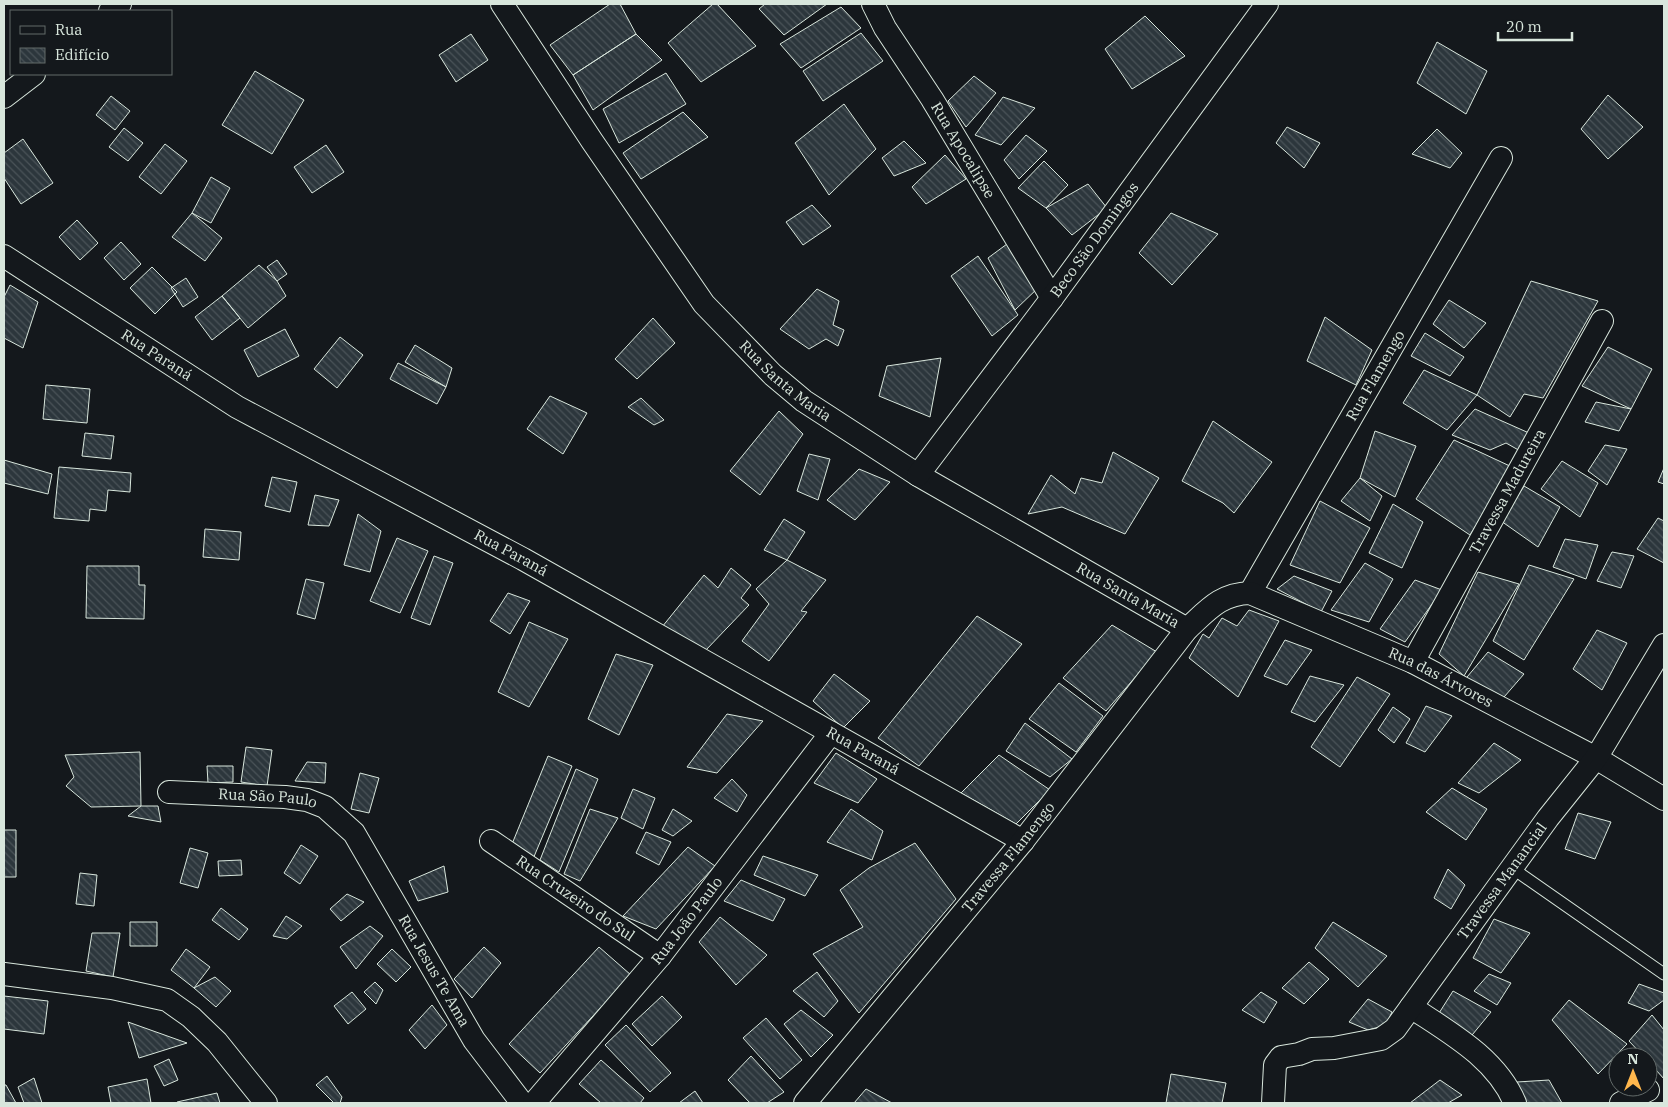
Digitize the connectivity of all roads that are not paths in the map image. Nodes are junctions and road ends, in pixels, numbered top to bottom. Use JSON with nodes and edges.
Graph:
{"nodes":[{"id":1,"x":502,"y":4,"type":"edge"},
{"id":2,"x":872,"y":4,"type":"edge"},
{"id":3,"x":1267,"y":4,"type":"edge"},
{"id":4,"x":33,"y":75,"type":"edge"},
{"id":5,"x":4,"y":98,"type":"edge"},
{"id":6,"x":1501,"y":158,"type":"dead end"},
{"id":7,"x":4,"y":256,"type":"edge"},
{"id":8,"x":1052,"y":298,"type":"junction"},
{"id":9,"x":1602,"y":321,"type":"dead end"},
{"id":10,"x":918,"y":475,"type":"junction"},
{"id":11,"x":1250,"y":593,"type":"junction"},
{"id":12,"x":1188,"y":629,"type":"junction"},
{"id":13,"x":1664,"y":645,"type":"edge"},
{"id":14,"x":1413,"y":662,"type":"junction"},
{"id":15,"x":831,"y":733,"type":"junction"},
{"id":16,"x":1596,"y":758,"type":"junction"},
{"id":17,"x":169,"y":792,"type":"dead end"},
{"id":18,"x":1664,"y":799,"type":"edge"},
{"id":19,"x":354,"y":833,"type":"joint"},
{"id":20,"x":491,"y":841,"type":"dead end"},
{"id":21,"x":1023,"y":841,"type":"junction"},
{"id":22,"x":1512,"y":868,"type":"junction"},
{"id":23,"x":660,"y":956,"type":"junction"},
{"id":24,"x":4,"y":974,"type":"edge"},
{"id":25,"x":1664,"y":974,"type":"edge"},
{"id":26,"x":1411,"y":1007,"type":"junction"},
{"id":27,"x":1633,"y":1097,"type":"edge"},
{"id":28,"x":266,"y":1103,"type":"edge"},
{"id":29,"x":522,"y":1103,"type":"edge"},
{"id":30,"x":534,"y":1103,"type":"edge"},
{"id":31,"x":805,"y":1103,"type":"edge"},
{"id":32,"x":1273,"y":1103,"type":"edge"},
{"id":33,"x":1515,"y":1103,"type":"edge"},
{"id":34,"x":1620,"y":1103,"type":"edge"}],
"edges":[{"from":1,"to":10,"type":"street","name":"Rua Santa Maria"},
{"from":2,"to":8,"type":"street","name":"Rua Apocalipse"},
{"from":3,"to":8,"type":"street","name":"Beco São Domingos"},
{"from":4,"to":5,"type":"street"},
{"from":6,"to":11,"type":"street","name":"Rua Flamengo"},
{"from":7,"to":15,"type":"street","name":"Rua Paraná"},
{"from":8,"to":10,"type":"street","name":"Beco São Domingos"},
{"from":9,"to":14,"type":"street","name":"Travessa Madureira"},
{"from":10,"to":12,"type":"street","name":"Rua Santa Maria"},
{"from":11,"to":12,"type":"street","name":"Travessa Flamengo"},
{"from":11,"to":14,"type":"street","name":"Rua das Árvores"},
{"from":12,"to":21,"type":"street","name":"Travessa Flamengo"},
{"from":13,"to":16,"type":"street","name":"Travessa Manancial"},
{"from":14,"to":16,"type":"street","name":"Rua das Árvores"},
{"from":15,"to":21,"type":"street","name":"Rua Paraná"},
{"from":15,"to":23,"type":"street","name":"Rua João Paulo"},
{"from":16,"to":18,"type":"street","name":"Rua das Árvores"},
{"from":16,"to":22,"type":"street","name":"Travessa Manancial"},
{"from":17,"to":19,"type":"street","name":"Rua São Paulo"},
{"from":19,"to":29,"type":"street","name":"Rua Jesus Te Ama"},
{"from":20,"to":23,"type":"street","name":"Rua Cruzeiro do Sul"},
{"from":21,"to":31,"type":"street","name":"Travessa Flamengo"},
{"from":22,"to":25,"type":"lane"},
{"from":22,"to":26,"type":"street","name":"Travessa Manancial"},
{"from":23,"to":30,"type":"street","name":"Rua João Paulo"},
{"from":24,"to":28,"type":"street"},
{"from":26,"to":32,"type":"street","name":"Travessa Manancial"},
{"from":26,"to":33,"type":"street"},
{"from":27,"to":34,"type":"street"}]}
